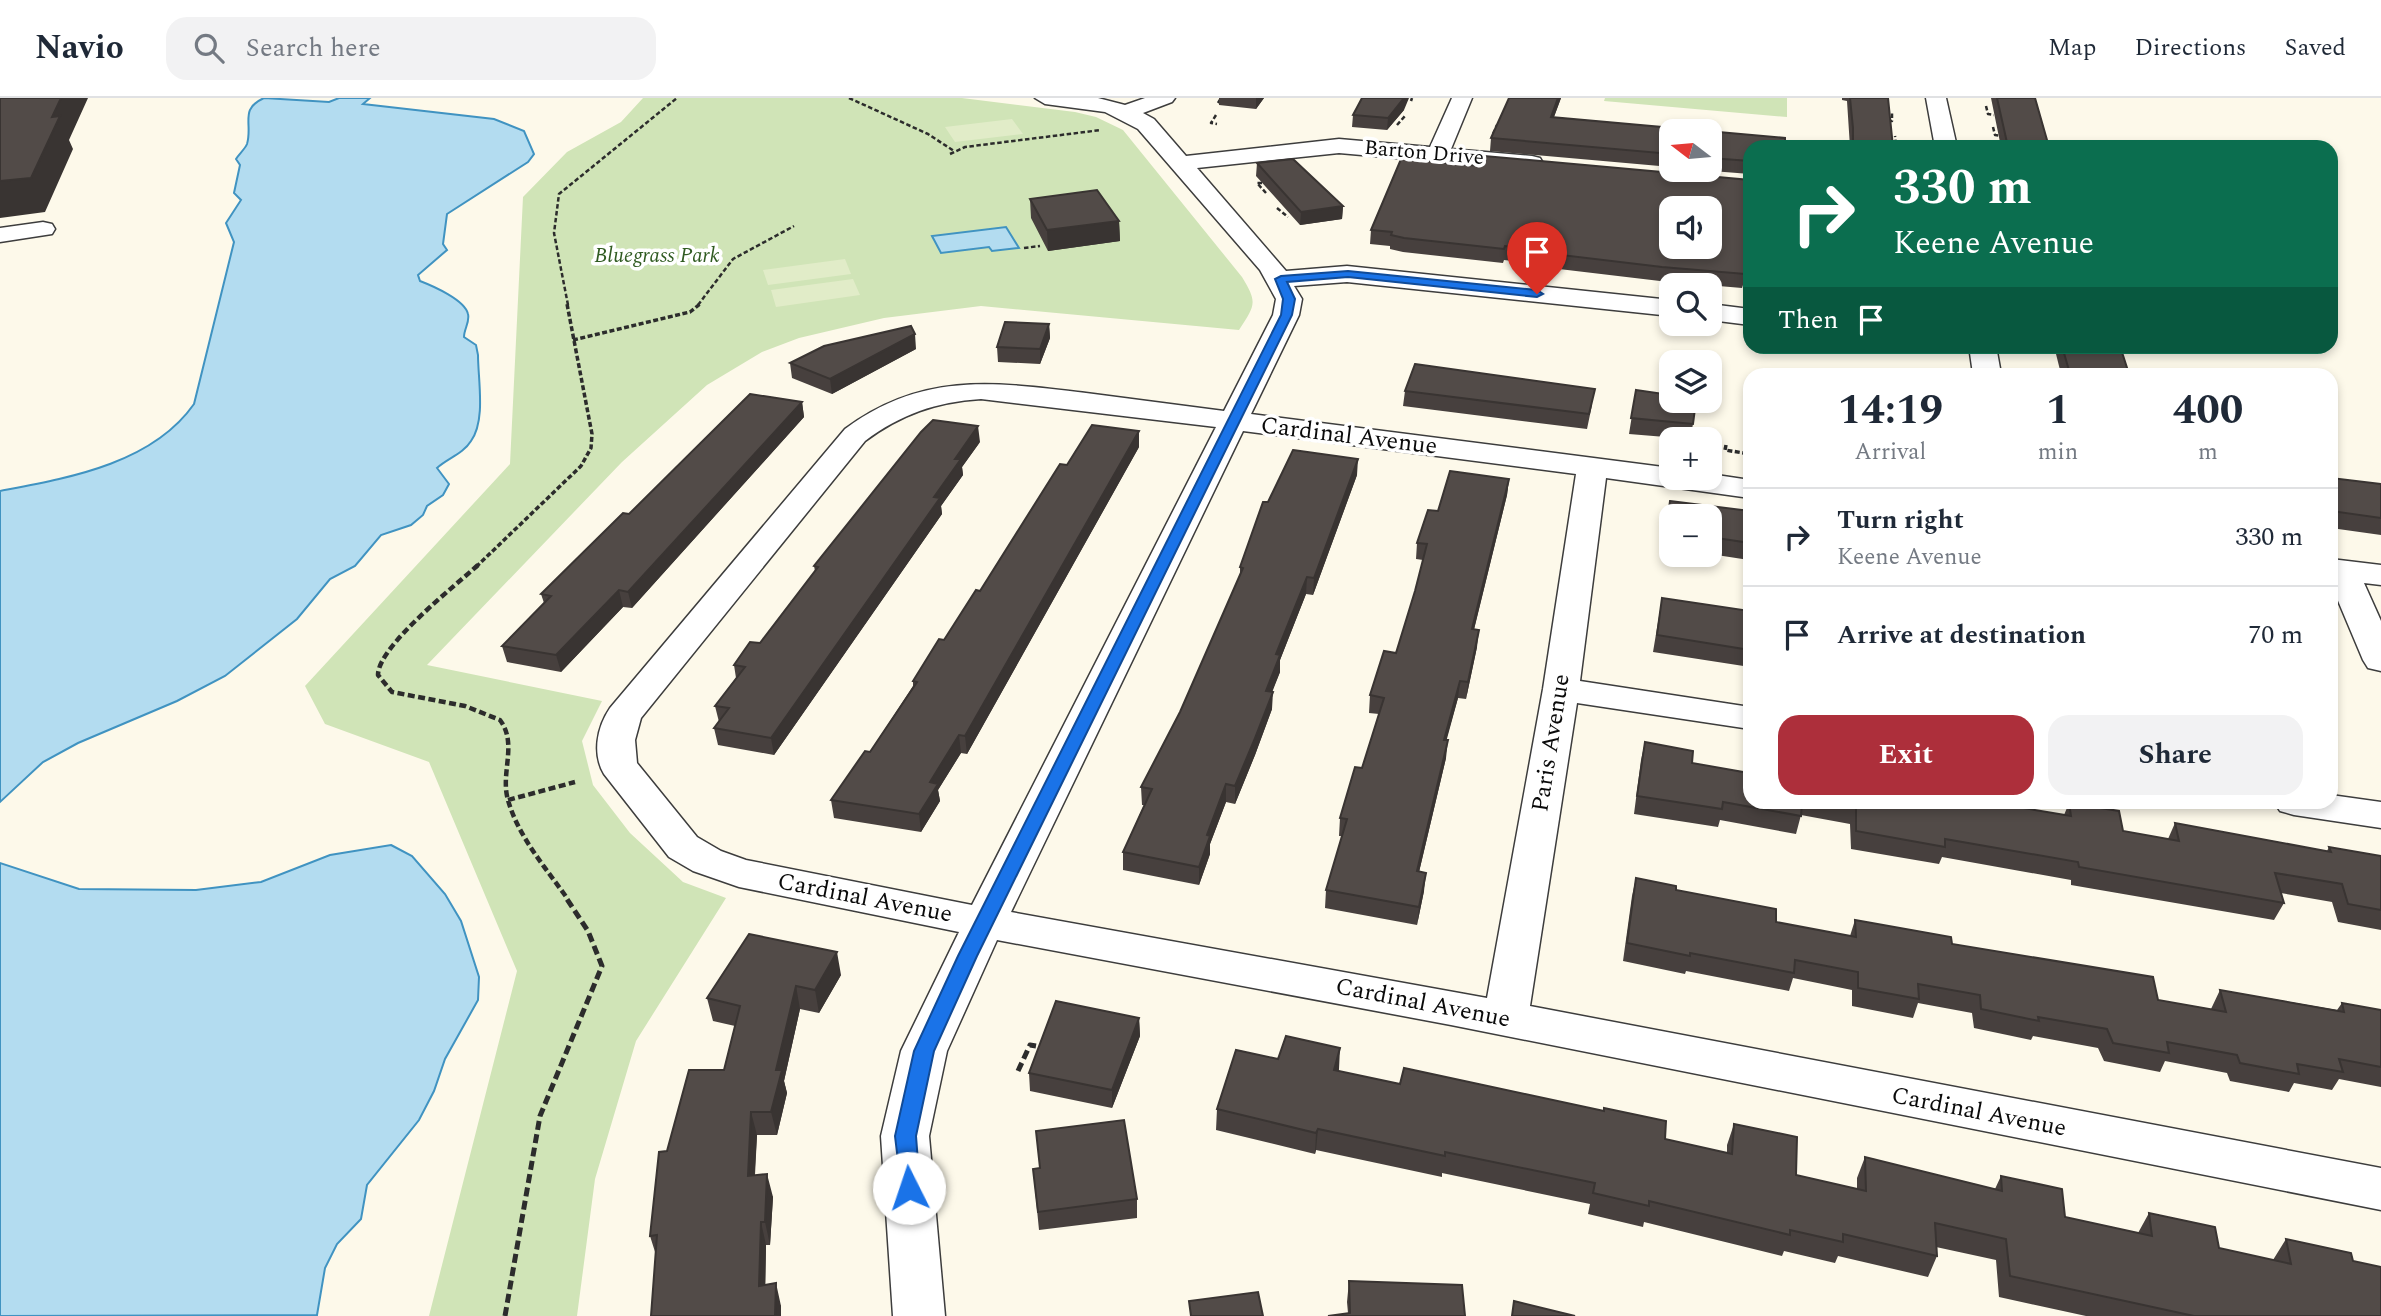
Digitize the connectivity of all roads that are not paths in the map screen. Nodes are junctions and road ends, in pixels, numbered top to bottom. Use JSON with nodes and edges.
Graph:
{"nodes":[{"id":1,"x":1045,"y":98,"type":"edge"},
{"id":2,"x":1165,"y":98,"type":"edge"},
{"id":3,"x":1462,"y":98,"type":"edge"},
{"id":4,"x":1936,"y":98,"type":"edge"},
{"id":5,"x":1117,"y":121,"type":"junction"},
{"id":6,"x":1944,"y":140,"type":"edge"},
{"id":7,"x":1438,"y":154,"type":"junction"},
{"id":8,"x":1182,"y":163,"type":"junction"},
{"id":9,"x":1550,"y":165,"type":"edge"},
{"id":10,"x":43,"y":229,"type":"dead end"},
{"id":11,"x":0,"y":235,"type":"edge"},
{"id":12,"x":1281,"y":279,"type":"junction"},
{"id":13,"x":1659,"y":307,"type":"edge"},
{"id":14,"x":1722,"y":314,"type":"edge"},
{"id":15,"x":1743,"y":316,"type":"edge"},
{"id":16,"x":1233,"y":421,"type":"junction"},
{"id":17,"x":1592,"y":467,"type":"junction"},
{"id":18,"x":1659,"y":475,"type":"edge"},
{"id":19,"x":1722,"y":485,"type":"edge"},
{"id":20,"x":1743,"y":488,"type":"edge"},
{"id":21,"x":2338,"y":570,"type":"edge"},
{"id":22,"x":2338,"y":574,"type":"edge"},
{"id":23,"x":2381,"y":575,"type":"edge"},
{"id":24,"x":2381,"y":660,"type":"edge"},
{"id":25,"x":1561,"y":689,"type":"junction"},
{"id":26,"x":1743,"y":717,"type":"edge"},
{"id":27,"x":2338,"y":809,"type":"edge"},
{"id":28,"x":2381,"y":815,"type":"edge"},
{"id":29,"x":985,"y":922,"type":"junction"},
{"id":30,"x":1506,"y":1018,"type":"junction"},
{"id":31,"x":2381,"y":1189,"type":"edge"},
{"id":32,"x":919,"y":1316,"type":"edge"}],
"edges":[{"from":1,"to":5,"type":"street"},
{"from":2,"to":5,"type":"street"},
{"from":3,"to":7,"type":"street"},
{"from":4,"to":6,"type":"street"},
{"from":5,"to":8,"type":"street"},
{"from":7,"to":8,"type":"street","name":"Barton Drive"},
{"from":7,"to":9,"type":"street","name":"Barton Drive"},
{"from":8,"to":12,"type":"street"},
{"from":10,"to":11,"type":"street"},
{"from":12,"to":13,"type":"street"},
{"from":12,"to":16,"type":"street"},
{"from":14,"to":15,"type":"street"},
{"from":16,"to":17,"type":"street","name":"Cardinal Avenue"},
{"from":16,"to":29,"type":"street"},
{"from":16,"to":29,"type":"street","name":"Cardinal Avenue"},
{"from":17,"to":18,"type":"street","name":"Cardinal Avenue"},
{"from":17,"to":25,"type":"street","name":"Paris Avenue"},
{"from":19,"to":20,"type":"street"},
{"from":21,"to":23,"type":"street"},
{"from":22,"to":24,"type":"street"},
{"from":25,"to":26,"type":"street"},
{"from":25,"to":30,"type":"street","name":"Paris Avenue"},
{"from":27,"to":28,"type":"street"},
{"from":29,"to":30,"type":"street","name":"Cardinal Avenue"},
{"from":29,"to":32,"type":"street"},
{"from":30,"to":31,"type":"street","name":"Cardinal Avenue"}]}
